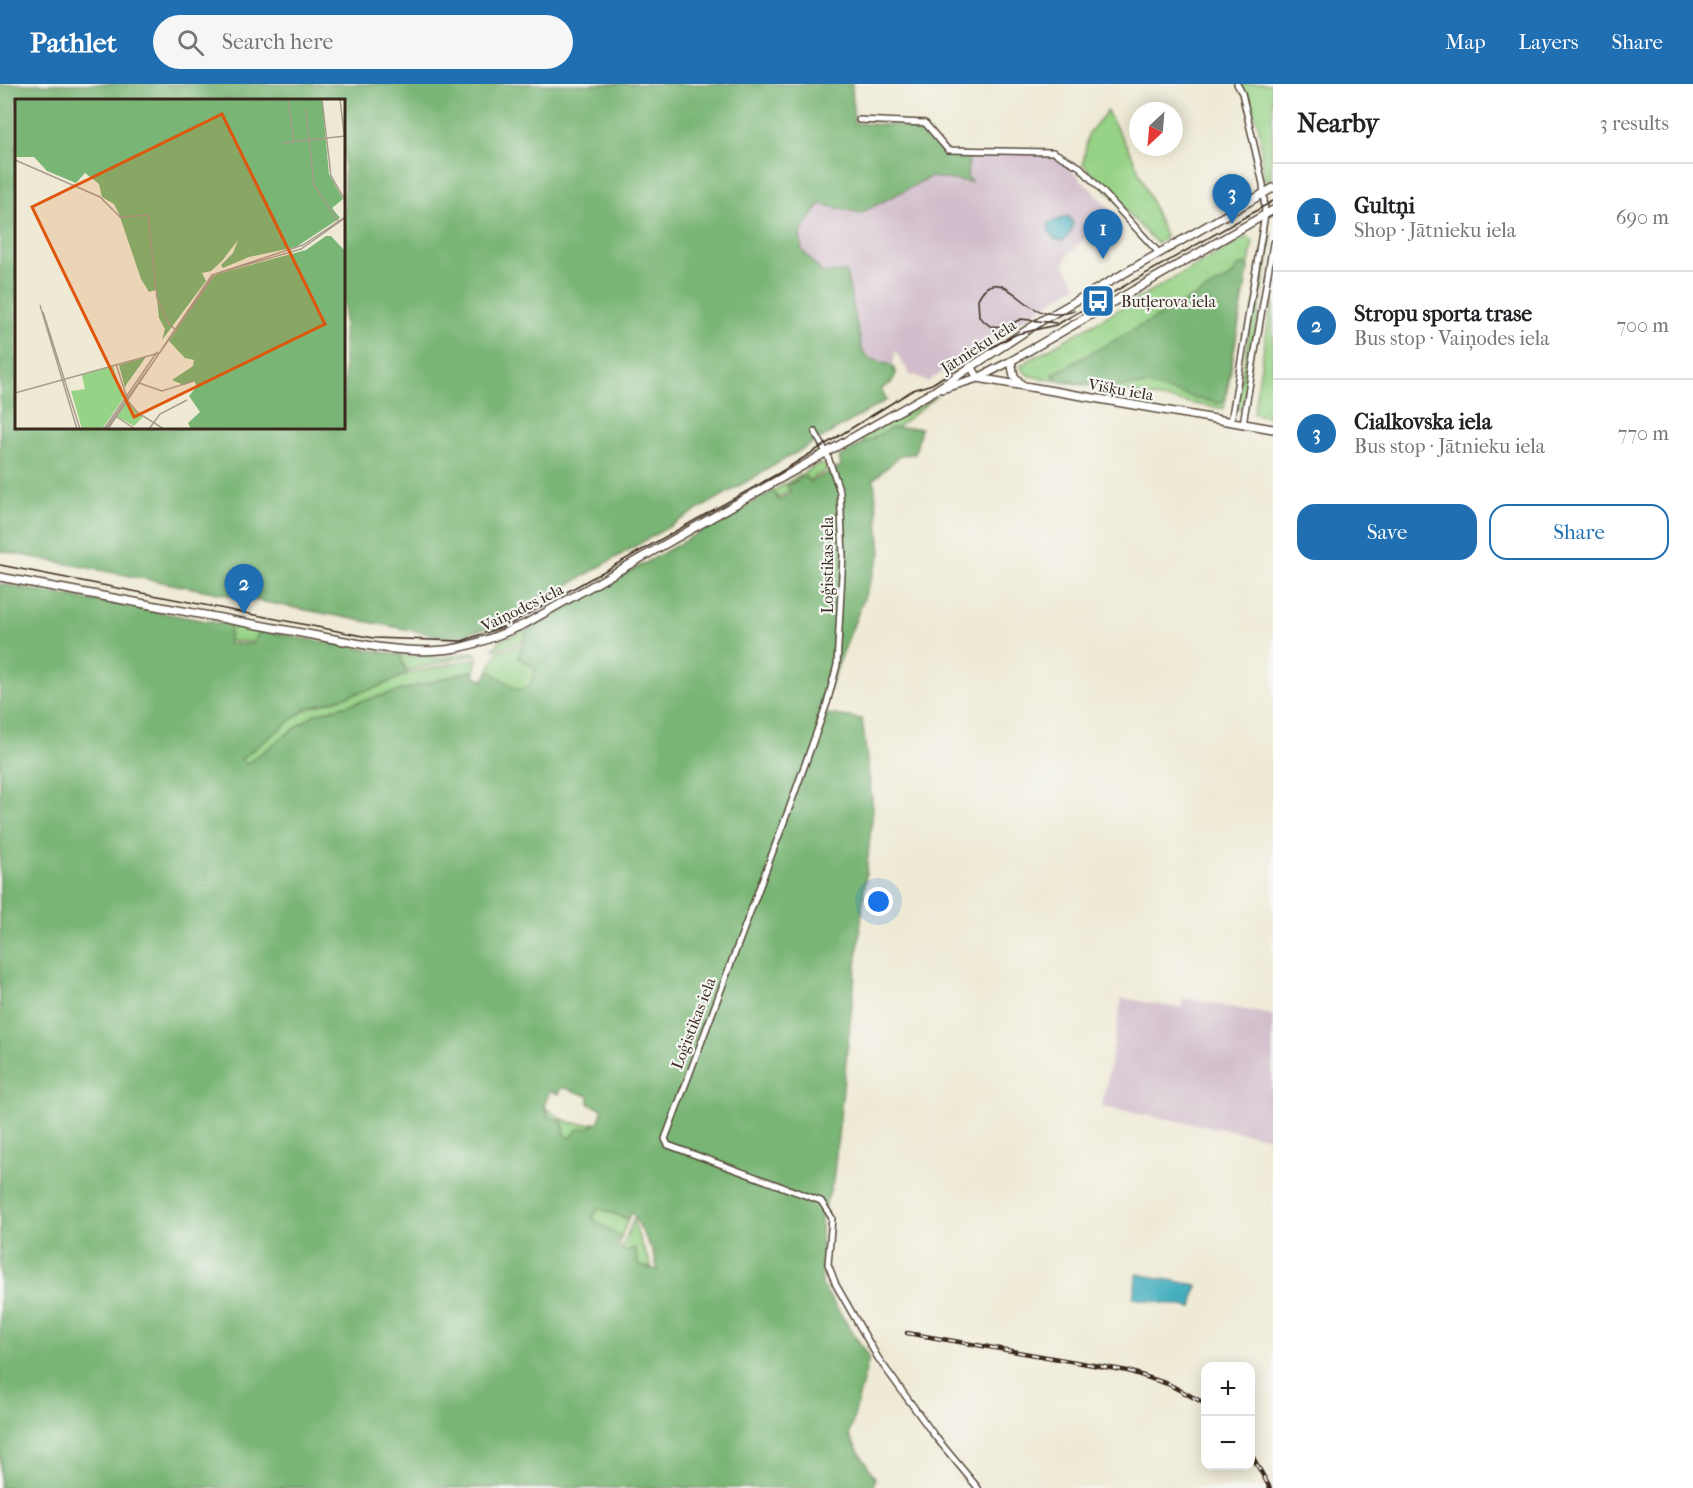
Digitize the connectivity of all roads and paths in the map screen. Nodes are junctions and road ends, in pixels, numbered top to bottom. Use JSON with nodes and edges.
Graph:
{"nodes":[{"id":1,"x":1237,"y":84,"type":"edge"},
{"id":2,"x":859,"y":120,"type":"dead end"},
{"id":3,"x":1273,"y":188,"type":"edge"},
{"id":4,"x":1264,"y":192,"type":"junction"},
{"id":5,"x":1265,"y":205,"type":"junction"},
{"id":6,"x":1273,"y":209,"type":"edge"},
{"id":7,"x":1265,"y":214,"type":"junction"},
{"id":8,"x":1273,"y":243,"type":"edge"},
{"id":9,"x":1159,"y":253,"type":"junction"},
{"id":10,"x":1011,"y":361,"type":"junction"},
{"id":11,"x":971,"y":366,"type":"junction"},
{"id":12,"x":978,"y":378,"type":"junction"},
{"id":13,"x":1023,"y":386,"type":"junction"},
{"id":14,"x":936,"y":390,"type":"junction"},
{"id":15,"x":1231,"y":422,"type":"junction"},
{"id":16,"x":1243,"y":424,"type":"junction"},
{"id":17,"x":1273,"y":429,"type":"edge"},
{"id":18,"x":815,"y":432,"type":"dead end"},
{"id":19,"x":827,"y":454,"type":"junction"},
{"id":20,"x":0,"y":577,"type":"edge"},
{"id":21,"x":978,"y":1488,"type":"edge"}],
"edges":[{"from":1,"to":4,"type":"street"},
{"from":2,"to":9,"type":"street"},
{"from":3,"to":4,"type":"street","name":"Jātnieku iela"},
{"from":4,"to":5,"type":"street"},
{"from":4,"to":9,"type":"street","name":"Jātnieku iela"},
{"from":5,"to":6,"type":"street"},
{"from":5,"to":7,"type":"street"},
{"from":6,"to":7,"type":"street","name":"Jātnieku iela"},
{"from":7,"to":10,"type":"street","name":"Jātnieku iela"},
{"from":7,"to":15,"type":"street"},
{"from":8,"to":16,"type":"street"},
{"from":9,"to":11,"type":"street","name":"Jātnieku iela"},
{"from":10,"to":12,"type":"street","name":"Jātnieku iela"},
{"from":10,"to":13,"type":"street"},
{"from":11,"to":12,"type":"street"},
{"from":11,"to":14,"type":"street","name":"Jātnieku iela"},
{"from":12,"to":13,"type":"street","name":"Višķu iela"},
{"from":12,"to":14,"type":"street","name":"Jātnieku iela"},
{"from":13,"to":15,"type":"street","name":"Višķu iela"},
{"from":14,"to":19,"type":"street","name":"Vaiņodes iela"},
{"from":15,"to":16,"type":"street","name":"Višķu iela"},
{"from":16,"to":17,"type":"street","name":"Višķu iela"},
{"from":18,"to":19,"type":"street","name":"Loģistikas iela"},
{"from":19,"to":20,"type":"street","name":"Vaiņodes iela"},
{"from":19,"to":21,"type":"street","name":"Loģistikas iela"}]}
